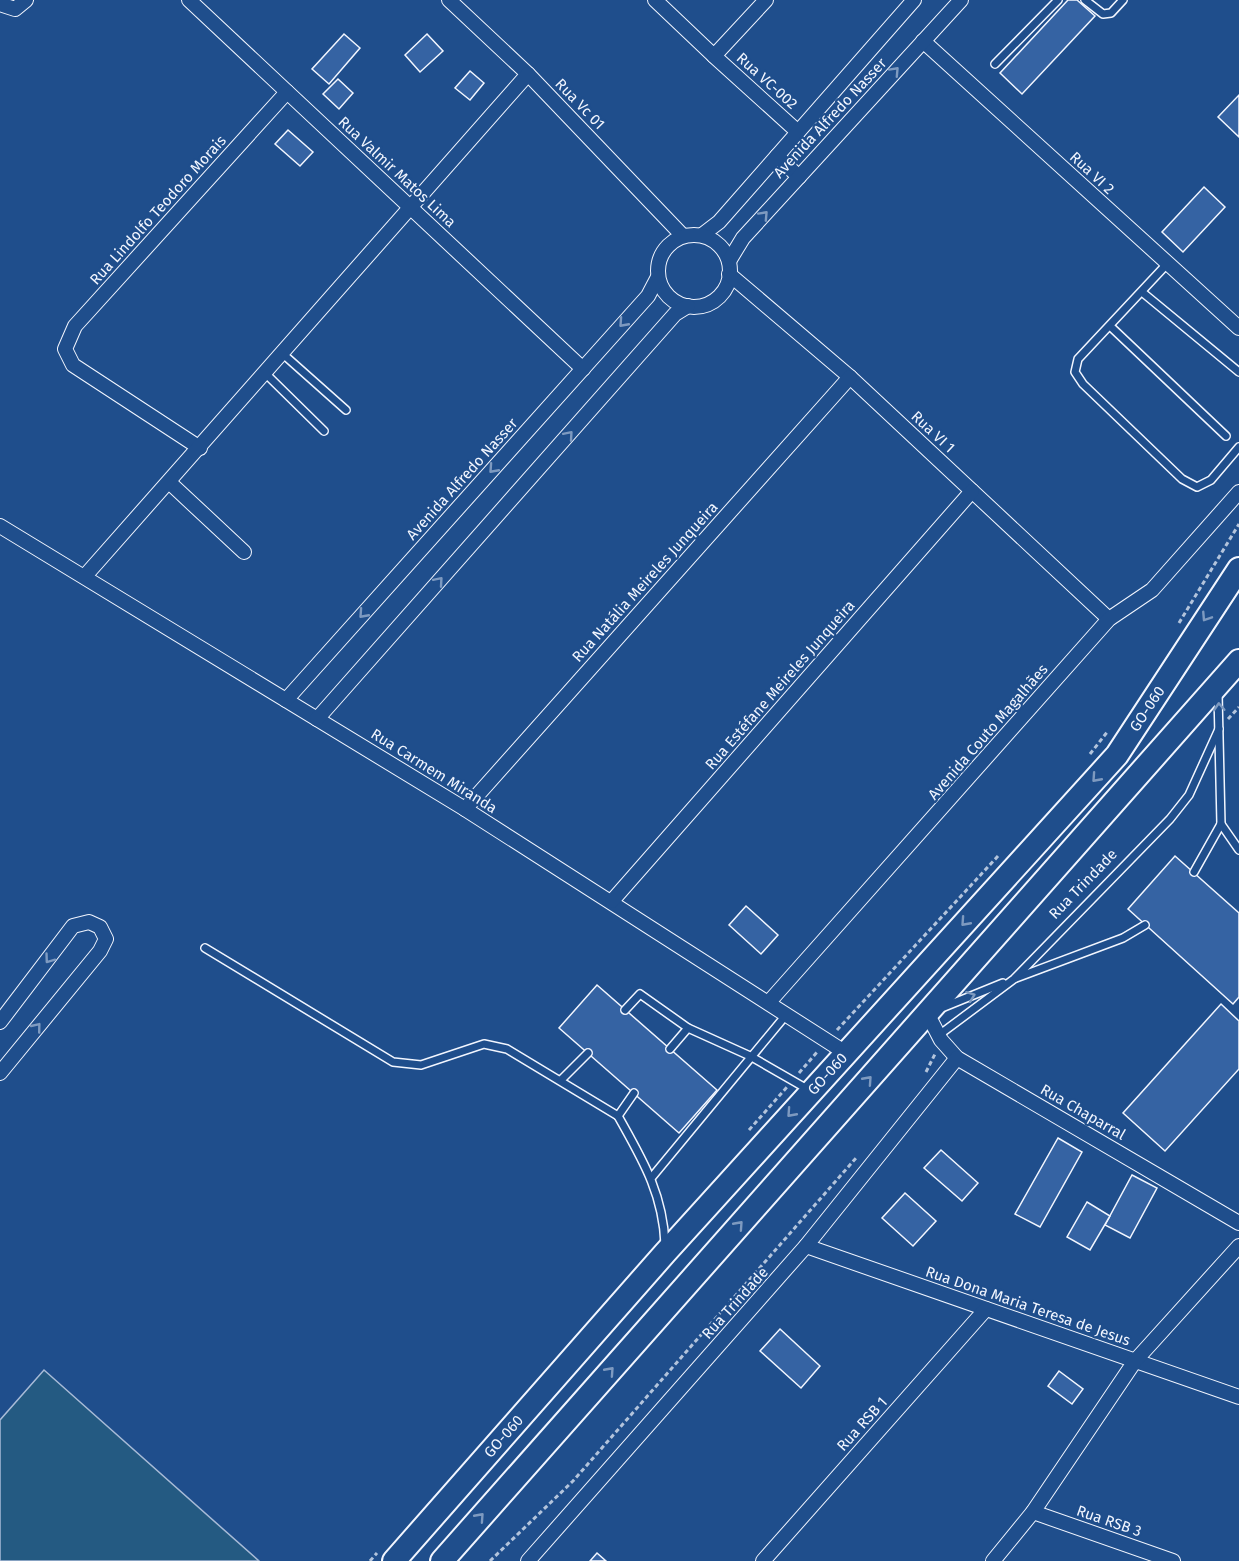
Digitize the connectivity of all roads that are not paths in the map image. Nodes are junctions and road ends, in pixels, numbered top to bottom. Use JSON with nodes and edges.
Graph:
{"nodes":[{"id":1,"x":26,"y":0,"type":"edge"},
{"id":2,"x":189,"y":0,"type":"edge"},
{"id":3,"x":449,"y":0,"type":"edge"},
{"id":4,"x":655,"y":0,"type":"edge"},
{"id":5,"x":766,"y":0,"type":"edge"},
{"id":6,"x":914,"y":0,"type":"edge"},
{"id":7,"x":961,"y":0,"type":"edge"},
{"id":8,"x":1058,"y":0,"type":"edge"},
{"id":9,"x":1085,"y":0,"type":"edge"},
{"id":10,"x":1122,"y":0,"type":"edge"},
{"id":11,"x":2,"y":6,"type":"edge"},
{"id":12,"x":923,"y":41,"type":"junction"},
{"id":13,"x":714,"y":56,"type":"junction"},
{"id":14,"x":995,"y":64,"type":"dead end"},
{"id":15,"x":528,"y":74,"type":"junction"},
{"id":16,"x":287,"y":92,"type":"junction"},
{"id":17,"x":798,"y":132,"type":"junction"},
{"id":18,"x":777,"y":156,"type":"junction"},
{"id":19,"x":799,"y":177,"type":"junction"},
{"id":20,"x":412,"y":208,"type":"junction"},
{"id":21,"x":702,"y":235,"type":"junction"},
{"id":22,"x":683,"y":236,"type":"junction"},
{"id":23,"x":1167,"y":264,"type":"junction"},
{"id":24,"x":729,"y":268,"type":"junction"},
{"id":25,"x":658,"y":277,"type":"junction"},
{"id":26,"x":1142,"y":292,"type":"junction"},
{"id":27,"x":688,"y":306,"type":"junction"},
{"id":28,"x":1110,"y":326,"type":"junction"},
{"id":29,"x":1239,"y":328,"type":"edge"},
{"id":30,"x":283,"y":354,"type":"junction"},
{"id":31,"x":583,"y":369,"type":"junction"},
{"id":32,"x":1239,"y":372,"type":"edge"},
{"id":33,"x":265,"y":374,"type":"junction"},
{"id":34,"x":850,"y":377,"type":"junction"},
{"id":35,"x":346,"y":410,"type":"dead end"},
{"id":36,"x":324,"y":431,"type":"dead end"},
{"id":37,"x":1226,"y":436,"type":"dead end"},
{"id":38,"x":1239,"y":447,"type":"edge"},
{"id":39,"x":200,"y":448,"type":"junction"},
{"id":40,"x":169,"y":482,"type":"junction"},
{"id":41,"x":972,"y":491,"type":"junction"},
{"id":42,"x":1239,"y":492,"type":"edge"},
{"id":43,"x":0,"y":526,"type":"edge"},
{"id":44,"x":244,"y":552,"type":"dead end"},
{"id":45,"x":1239,"y":569,"type":"edge"},
{"id":46,"x":85,"y":576,"type":"junction"},
{"id":47,"x":1109,"y":619,"type":"junction"},
{"id":48,"x":1239,"y":661,"type":"edge"},
{"id":49,"x":1217,"y":686,"type":"junction"},
{"id":50,"x":286,"y":700,"type":"junction"},
{"id":51,"x":317,"y":719,"type":"junction"},
{"id":52,"x":1219,"y":729,"type":"junction"},
{"id":53,"x":465,"y":809,"type":"junction"},
{"id":54,"x":1221,"y":824,"type":"junction"},
{"id":55,"x":1239,"y":850,"type":"edge"},
{"id":56,"x":1194,"y":873,"type":"dead end"},
{"id":57,"x":612,"y":901,"type":"junction"},
{"id":58,"x":1145,"y":925,"type":"dead end"},
{"id":59,"x":205,"y":948,"type":"dead end"},
{"id":60,"x":1014,"y":979,"type":"junction"},
{"id":61,"x":769,"y":1002,"type":"junction"},
{"id":62,"x":625,"y":1010,"type":"dead end"},
{"id":63,"x":927,"y":1013,"type":"junction"},
{"id":64,"x":787,"y":1014,"type":"junction"},
{"id":65,"x":0,"y":1022,"type":"edge"},
{"id":66,"x":688,"y":1028,"type":"junction"},
{"id":67,"x":939,"y":1035,"type":"junction"},
{"id":68,"x":670,"y":1049,"type":"dead end"},
{"id":69,"x":588,"y":1053,"type":"dead end"},
{"id":70,"x":846,"y":1053,"type":"junction"},
{"id":71,"x":750,"y":1056,"type":"junction"},
{"id":72,"x":957,"y":1058,"type":"junction"},
{"id":73,"x":0,"y":1073,"type":"edge"},
{"id":74,"x":561,"y":1080,"type":"junction"},
{"id":75,"x":812,"y":1091,"type":"junction"},
{"id":76,"x":634,"y":1093,"type":"dead end"},
{"id":77,"x":618,"y":1116,"type":"junction"},
{"id":78,"x":652,"y":1177,"type":"junction"},
{"id":79,"x":1239,"y":1222,"type":"edge"},
{"id":80,"x":806,"y":1246,"type":"junction"},
{"id":81,"x":1239,"y":1246,"type":"edge"},
{"id":82,"x":665,"y":1253,"type":"junction"},
{"id":83,"x":986,"y":1309,"type":"junction"},
{"id":84,"x":1135,"y":1361,"type":"junction"},
{"id":85,"x":1239,"y":1397,"type":"edge"},
{"id":86,"x":1033,"y":1512,"type":"junction"},
{"id":87,"x":394,"y":1561,"type":"edge"},
{"id":88,"x":442,"y":1561,"type":"edge"},
{"id":89,"x":528,"y":1561,"type":"edge"},
{"id":90,"x":763,"y":1561,"type":"edge"},
{"id":91,"x":993,"y":1561,"type":"edge"},
{"id":92,"x":1173,"y":1561,"type":"edge"}],
"edges":[{"from":1,"to":11,"type":"street"},
{"from":2,"to":16,"type":"street","name":"Rua Valmir Matos Lima"},
{"from":3,"to":15,"type":"street","name":"Rua Vc 01"},
{"from":4,"to":13,"type":"street","name":"Rua VC-002"},
{"from":5,"to":13,"type":"street"},
{"from":6,"to":17,"type":"street","name":"Avenida Alfredo Nasser"},
{"from":7,"to":12,"type":"street","name":"Avenida Alfredo Nasser"},
{"from":8,"to":14,"type":"lane"},
{"from":9,"to":10,"type":"lane"},
{"from":19,"to":12,"type":"street","name":"Avenida Alfredo Nasser","one_way":true},
{"from":12,"to":23,"type":"street","name":"Rua VI 2"},
{"from":13,"to":17,"type":"street","name":"Rua VC-002"},
{"from":15,"to":20,"type":"street"},
{"from":15,"to":22,"type":"street","name":"Rua Vc 01"},
{"from":16,"to":20,"type":"street","name":"Rua Valmir Matos Lima"},
{"from":16,"to":39,"type":"street","name":"Rua Lindolfo Teodoro Morais"},
{"from":17,"to":18,"type":"street","name":"Avenida Alfredo Nasser"},
{"from":18,"to":19,"type":"street"},
{"from":18,"to":21,"type":"street","name":"Avenida Alfredo Nasser"},
{"from":24,"to":19,"type":"street","name":"Avenida Alfredo Nasser","one_way":true},
{"from":20,"to":30,"type":"street"},
{"from":20,"to":31,"type":"street","name":"Rua Valmir Matos Lima"},
{"from":21,"to":22,"type":"street"},
{"from":21,"to":24,"type":"street"},
{"from":22,"to":25,"type":"street"},
{"from":23,"to":26,"type":"lane"},
{"from":23,"to":29,"type":"street","name":"Rua VI 2"},
{"from":24,"to":27,"type":"street"},
{"from":24,"to":34,"type":"street","name":"Rua VI 1"},
{"from":25,"to":27,"type":"street"},
{"from":25,"to":31,"type":"street","name":"Avenida Alfredo Nasser","one_way":true},
{"from":26,"to":28,"type":"lane"},
{"from":26,"to":32,"type":"lane"},
{"from":51,"to":27,"type":"street","one_way":true},
{"from":28,"to":37,"type":"lane"},
{"from":28,"to":38,"type":"lane"},
{"from":30,"to":33,"type":"street"},
{"from":30,"to":35,"type":"lane"},
{"from":31,"to":50,"type":"street","name":"Avenida Alfredo Nasser","one_way":true},
{"from":33,"to":36,"type":"lane"},
{"from":33,"to":39,"type":"street"},
{"from":34,"to":41,"type":"street","name":"Rua VI 1"},
{"from":34,"to":53,"type":"street","name":"Rua Natália Meireles Junqueira"},
{"from":39,"to":40,"type":"street"},
{"from":40,"to":44,"type":"street"},
{"from":40,"to":46,"type":"street"},
{"from":41,"to":47,"type":"street","name":"Rua VI 1"},
{"from":41,"to":57,"type":"street","name":"Rua Estéfane Meireles Junqueira"},
{"from":42,"to":47,"type":"street","name":"Avenida Couto Magalhães"},
{"from":43,"to":46,"type":"street","name":"Rua Carmem Miranda"},
{"from":45,"to":70,"type":"main road","name":"GO-060","number":"GO-060","one_way":true},
{"from":46,"to":50,"type":"street","name":"Rua Carmem Miranda"},
{"from":47,"to":61,"type":"street","name":"Avenida Couto Magalhães"},
{"from":48,"to":49,"type":"main road"},
{"from":52,"to":49,"type":"lane","one_way":true},
{"from":49,"to":63,"type":"main road"},
{"from":50,"to":51,"type":"street","name":"Rua Carmem Miranda"},
{"from":51,"to":53,"type":"street","name":"Rua Carmem Miranda"},
{"from":52,"to":54,"type":"lane"},
{"from":52,"to":60,"type":"lane","name":"Rua Trindade"},
{"from":53,"to":57,"type":"street","name":"Rua Carmem Miranda"},
{"from":54,"to":55,"type":"lane"},
{"from":54,"to":56,"type":"lane"},
{"from":57,"to":61,"type":"street","name":"Rua Carmem Miranda"},
{"from":58,"to":60,"type":"lane"},
{"from":59,"to":74,"type":"lane"},
{"from":63,"to":60,"type":"lane","one_way":true},
{"from":60,"to":67,"type":"lane","name":"Rua Trindade"},
{"from":61,"to":64,"type":"street","name":"Rua Carmem Miranda"},
{"from":62,"to":66,"type":"lane"},
{"from":63,"to":67,"type":"street","name":"Rua Chaparral"},
{"from":88,"to":63,"type":"main road","one_way":true},
{"from":64,"to":70,"type":"street","name":"Rua Carmem Miranda"},
{"from":64,"to":71,"type":"lane"},
{"from":73,"to":65,"type":"street","one_way":true},
{"from":66,"to":68,"type":"lane"},
{"from":66,"to":71,"type":"lane"},
{"from":67,"to":72,"type":"street","name":"Rua Chaparral"},
{"from":69,"to":74,"type":"lane"},
{"from":70,"to":75,"type":"main road","name":"GO-060","number":"GO-060"},
{"from":71,"to":75,"type":"lane"},
{"from":71,"to":78,"type":"lane"},
{"from":72,"to":79,"type":"street","name":"Rua Chaparral"},
{"from":72,"to":80,"type":"street","name":"Rua Trindade"},
{"from":74,"to":77,"type":"lane"},
{"from":75,"to":82,"type":"main road","name":"GO-060","number":"GO-060","one_way":true},
{"from":76,"to":77,"type":"lane"},
{"from":77,"to":78,"type":"lane"},
{"from":78,"to":82,"type":"lane"},
{"from":80,"to":83,"type":"street","name":"Rua Dona Maria Teresa de Jesus"},
{"from":80,"to":89,"type":"street","name":"Rua Trindade"},
{"from":81,"to":84,"type":"street"},
{"from":82,"to":87,"type":"main road","name":"GO-060","number":"GO-060"},
{"from":83,"to":84,"type":"street","name":"Rua Dona Maria Teresa de Jesus"},
{"from":83,"to":90,"type":"street","name":"Rua RSB 1"},
{"from":84,"to":85,"type":"street","name":"Rua Dona Maria Teresa de Jesus"},
{"from":84,"to":86,"type":"street"},
{"from":86,"to":91,"type":"street"},
{"from":86,"to":92,"type":"street","name":"Rua RSB 3"}]}
